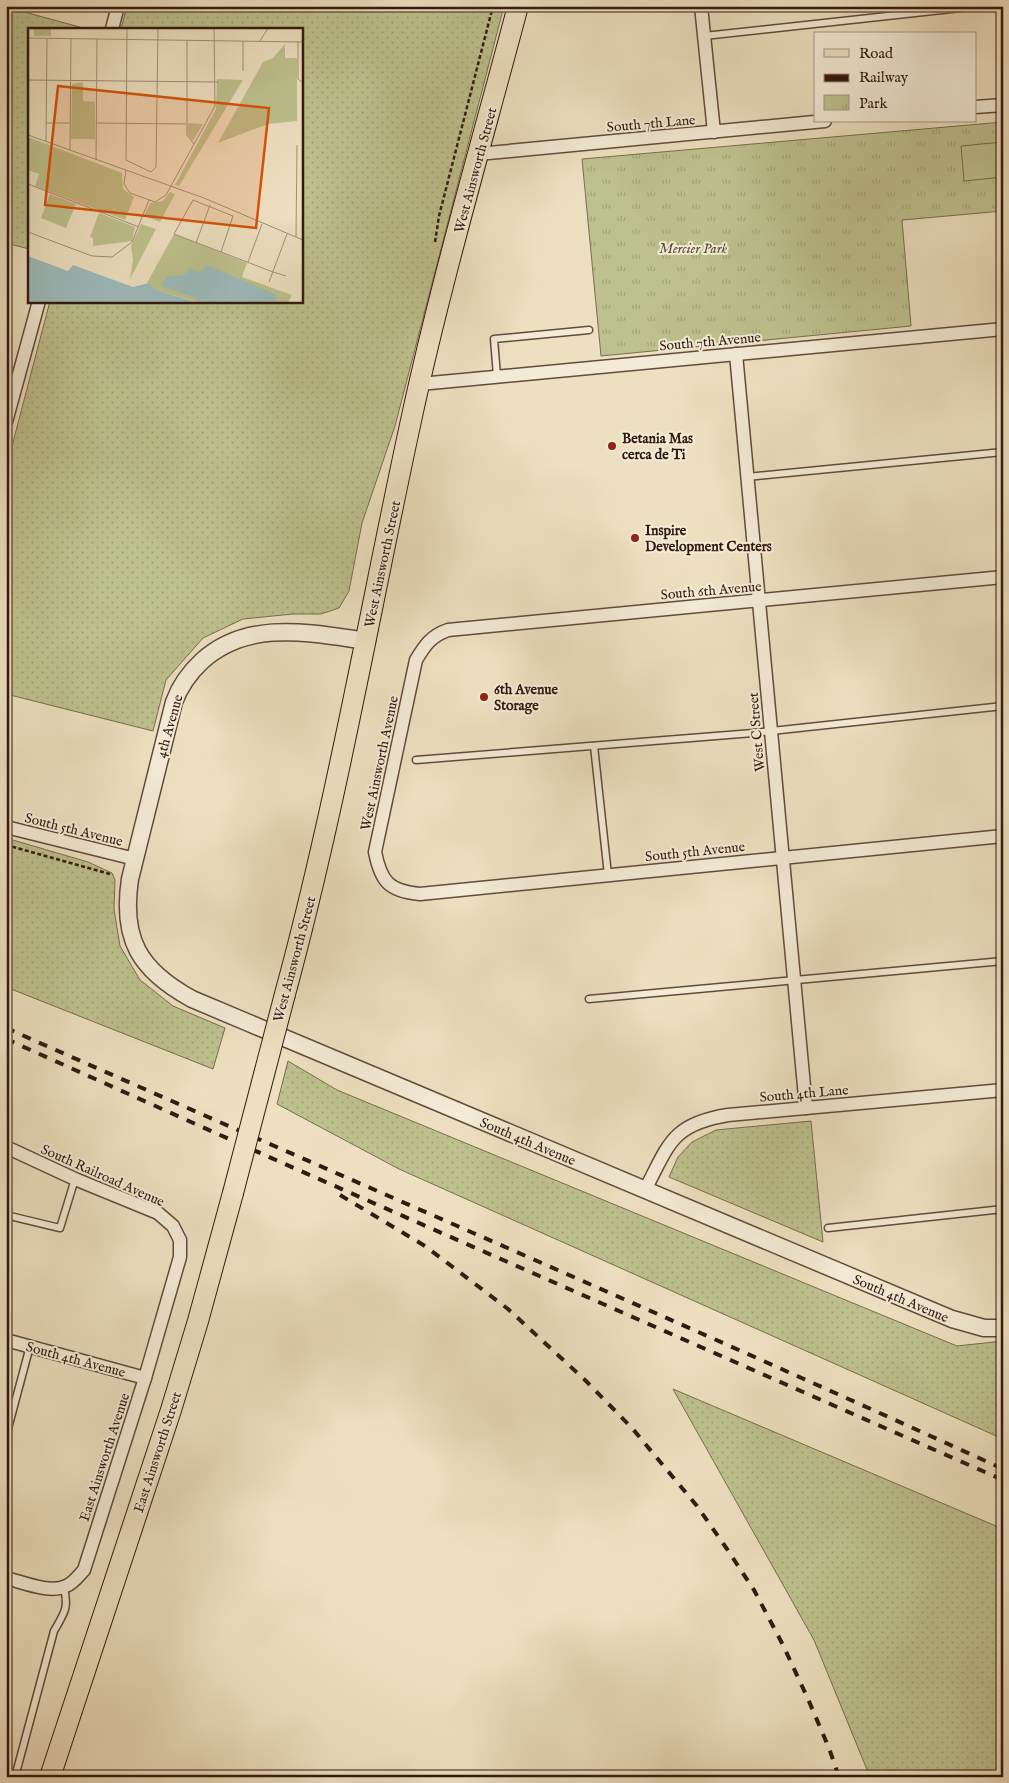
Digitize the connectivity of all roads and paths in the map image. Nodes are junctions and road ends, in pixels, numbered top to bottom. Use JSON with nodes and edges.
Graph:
{"nodes":[{"id":1,"x":118,"y":6,"type":"edge"},
{"id":2,"x":493,"y":6,"type":"edge"},
{"id":3,"x":518,"y":6,"type":"edge"},
{"id":4,"x":701,"y":6,"type":"edge"},
{"id":5,"x":979,"y":6,"type":"edge"},
{"id":6,"x":112,"y":28,"type":"edge"},
{"id":7,"x":704,"y":36,"type":"junction"},
{"id":8,"x":1003,"y":105,"type":"edge"},
{"id":9,"x":976,"y":107,"type":"edge"},
{"id":10,"x":816,"y":122,"type":"edge"},
{"id":11,"x":714,"y":132,"type":"junction"},
{"id":12,"x":478,"y":154,"type":"junction"},
{"id":13,"x":435,"y":243,"type":"dead end"},
{"id":14,"x":38,"y":302,"type":"edge"},
{"id":15,"x":1003,"y":329,"type":"edge"},
{"id":16,"x":589,"y":330,"type":"dead end"},
{"id":17,"x":736,"y":354,"type":"junction"},
{"id":18,"x":497,"y":376,"type":"junction"},
{"id":19,"x":420,"y":384,"type":"junction"},
{"id":20,"x":6,"y":422,"type":"edge"},
{"id":21,"x":1003,"y":452,"type":"edge"},
{"id":22,"x":747,"y":477,"type":"junction"},
{"id":23,"x":1003,"y":577,"type":"edge"},
{"id":24,"x":758,"y":601,"type":"junction"},
{"id":25,"x":367,"y":641,"type":"junction"},
{"id":26,"x":426,"y":643,"type":"joint"},
{"id":27,"x":1003,"y":706,"type":"edge"},
{"id":28,"x":771,"y":731,"type":"junction"},
{"id":29,"x":594,"y":746,"type":"junction"},
{"id":30,"x":416,"y":760,"type":"dead end"},
{"id":31,"x":6,"y":827,"type":"edge"},
{"id":32,"x":1003,"y":836,"type":"edge"},
{"id":33,"x":6,"y":845,"type":"edge"},
{"id":34,"x":782,"y":858,"type":"junction"},
{"id":35,"x":135,"y":859,"type":"junction"},
{"id":36,"x":110,"y":874,"type":"dead end"},
{"id":37,"x":608,"y":875,"type":"junction"},
{"id":38,"x":130,"y":878,"type":"joint"},
{"id":39,"x":392,"y":887,"type":"joint"},
{"id":40,"x":1003,"y":961,"type":"edge"},
{"id":41,"x":794,"y":980,"type":"junction"},
{"id":42,"x":589,"y":999,"type":"dead end"},
{"id":43,"x":1003,"y":1090,"type":"edge"},
{"id":44,"x":806,"y":1108,"type":"junction"},
{"id":45,"x":251,"y":1123,"type":"joint"},
{"id":46,"x":6,"y":1147,"type":"edge"},
{"id":47,"x":75,"y":1179,"type":"junction"},
{"id":48,"x":645,"y":1190,"type":"junction"},
{"id":49,"x":1003,"y":1209,"type":"edge"},
{"id":50,"x":6,"y":1215,"type":"edge"},
{"id":51,"x":828,"y":1228,"type":"dead end"},
{"id":52,"x":180,"y":1240,"type":"joint"},
{"id":53,"x":1003,"y":1328,"type":"edge"},
{"id":54,"x":6,"y":1340,"type":"edge"},
{"id":55,"x":30,"y":1346,"type":"junction"},
{"id":56,"x":145,"y":1378,"type":"junction"},
{"id":57,"x":6,"y":1436,"type":"edge"},
{"id":58,"x":6,"y":1578,"type":"edge"},
{"id":59,"x":64,"y":1588,"type":"junction"},
{"id":60,"x":15,"y":1777,"type":"edge"},
{"id":61,"x":50,"y":1777,"type":"edge"}],
"edges":[{"from":1,"to":6,"type":"street"},
{"from":2,"to":13,"type":"path"},
{"from":3,"to":12,"type":"main road","name":"West Ainsworth Street"},
{"from":4,"to":7,"type":"street"},
{"from":5,"to":7,"type":"lane"},
{"from":7,"to":11,"type":"street"},
{"from":8,"to":9,"type":"street"},
{"from":10,"to":11,"type":"street","name":"South 7th Lane"},
{"from":11,"to":12,"type":"street","name":"South 7th Lane"},
{"from":12,"to":19,"type":"main road","name":"West Ainsworth Street"},
{"from":14,"to":20,"type":"street"},
{"from":15,"to":17,"type":"street","name":"South 7th Avenue"},
{"from":16,"to":18,"type":"lane"},
{"from":17,"to":18,"type":"street","name":"South 7th Avenue"},
{"from":17,"to":22,"type":"street","name":"West C Street"},
{"from":18,"to":19,"type":"street","name":"South 7th Avenue"},
{"from":19,"to":25,"type":"main road","name":"West Ainsworth Street"},
{"from":21,"to":22,"type":"lane"},
{"from":22,"to":24,"type":"street","name":"West C Street"},
{"from":23,"to":24,"type":"street","name":"South 6th Avenue"},
{"from":24,"to":26,"type":"street","name":"South 6th Avenue"},
{"from":24,"to":28,"type":"street","name":"West C Street"},
{"from":25,"to":35,"type":"street","name":"4th Avenue"},
{"from":25,"to":45,"type":"main road","name":"West Ainsworth Street","bridge":true},
{"from":26,"to":39,"type":"street","name":"West Ainsworth Avenue"},
{"from":27,"to":28,"type":"lane"},
{"from":28,"to":29,"type":"lane"},
{"from":28,"to":34,"type":"street","name":"West C Street"},
{"from":29,"to":30,"type":"lane"},
{"from":29,"to":37,"type":"lane"},
{"from":31,"to":35,"type":"street","name":"South 5th Avenue"},
{"from":32,"to":34,"type":"street","name":"South 5th Avenue"},
{"from":33,"to":36,"type":"path"},
{"from":34,"to":37,"type":"street","name":"South 5th Avenue"},
{"from":34,"to":41,"type":"street","name":"West C Street"},
{"from":35,"to":38,"type":"street","name":"4th Avenue"},
{"from":37,"to":39,"type":"street","name":"South 5th Avenue"},
{"from":38,"to":48,"type":"street","name":"South 4th Avenue"},
{"from":40,"to":41,"type":"lane"},
{"from":41,"to":42,"type":"lane"},
{"from":41,"to":44,"type":"street","name":"West C Street"},
{"from":43,"to":44,"type":"street","name":"South 4th Lane"},
{"from":44,"to":48,"type":"street","name":"South 4th Lane"},
{"from":45,"to":61,"type":"main road","name":"East Ainsworth Street","bridge":true},
{"from":46,"to":47,"type":"street","name":"South Railroad Avenue"},
{"from":47,"to":50,"type":"lane"},
{"from":47,"to":52,"type":"street","name":"South Railroad Avenue"},
{"from":48,"to":53,"type":"street","name":"South 4th Avenue"},
{"from":49,"to":51,"type":"lane"},
{"from":52,"to":56,"type":"street","name":"East Ainsworth Avenue"},
{"from":54,"to":55,"type":"street","name":"South 4th Avenue"},
{"from":55,"to":56,"type":"street","name":"South 4th Avenue"},
{"from":55,"to":57,"type":"lane"},
{"from":56,"to":59,"type":"street","name":"East Ainsworth Avenue"},
{"from":58,"to":59,"type":"street"},
{"from":59,"to":60,"type":"lane"}]}
